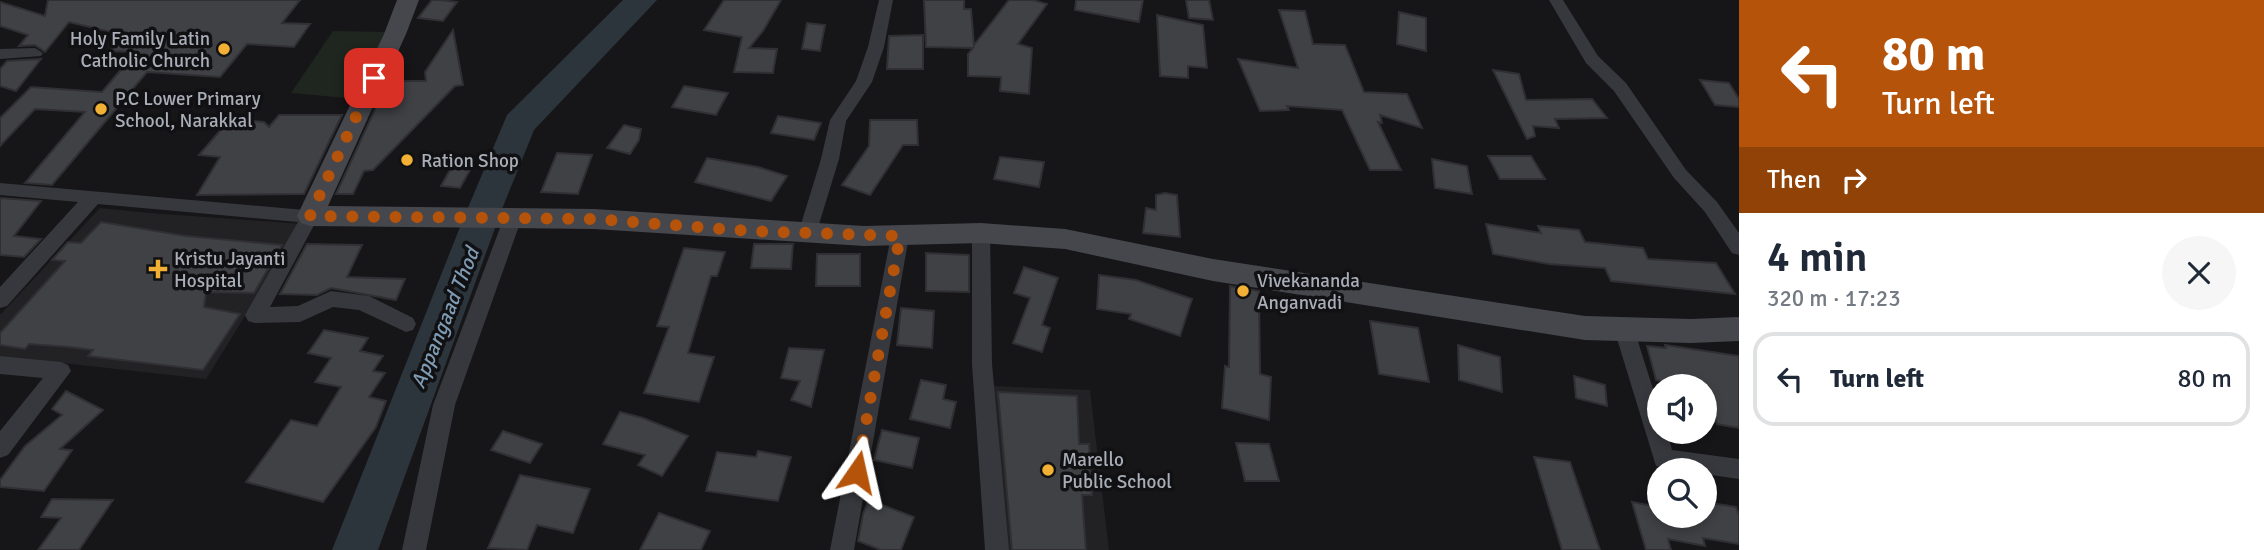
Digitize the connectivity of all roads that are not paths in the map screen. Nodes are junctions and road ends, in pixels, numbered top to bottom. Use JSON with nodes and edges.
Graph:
{"nodes":[{"id":1,"x":408,"y":0,"type":"edge"},
{"id":2,"x":886,"y":0,"type":"edge"},
{"id":3,"x":1556,"y":0,"type":"edge"},
{"id":4,"x":35,"y":53,"type":"dead end"},
{"id":5,"x":0,"y":54,"type":"edge"},
{"id":6,"x":0,"y":189,"type":"edge"},
{"id":7,"x":93,"y":198,"type":"junction"},
{"id":8,"x":310,"y":216,"type":"junction"},
{"id":9,"x":500,"y":219,"type":"junction"},
{"id":10,"x":981,"y":233,"type":"junction"},
{"id":11,"x":807,"y":234,"type":"junction"},
{"id":12,"x":900,"y":236,"type":"junction"},
{"id":13,"x":1739,"y":248,"type":"edge"},
{"id":14,"x":0,"y":300,"type":"edge"},
{"id":15,"x":406,"y":324,"type":"dead end"},
{"id":16,"x":1624,"y":329,"type":"junction"},
{"id":17,"x":1739,"y":329,"type":"edge"},
{"id":18,"x":0,"y":365,"type":"edge"},
{"id":19,"x":0,"y":448,"type":"edge"},
{"id":20,"x":1739,"y":469,"type":"edge"},
{"id":21,"x":414,"y":550,"type":"edge"},
{"id":22,"x":842,"y":550,"type":"edge"},
{"id":23,"x":997,"y":550,"type":"edge"}],
"edges":[{"from":1,"to":8,"type":"main road"},
{"from":2,"to":11,"type":"street"},
{"from":3,"to":13,"type":"street"},
{"from":4,"to":5,"type":"street"},
{"from":6,"to":7,"type":"street"},
{"from":7,"to":8,"type":"street"},
{"from":7,"to":14,"type":"street"},
{"from":8,"to":9,"type":"main road"},
{"from":8,"to":15,"type":"street"},
{"from":9,"to":11,"type":"main road"},
{"from":9,"to":21,"type":"street"},
{"from":10,"to":12,"type":"main road"},
{"from":10,"to":16,"type":"main road"},
{"from":10,"to":23,"type":"street"},
{"from":11,"to":12,"type":"main road"},
{"from":12,"to":22,"type":"street"},
{"from":16,"to":17,"type":"main road"},
{"from":16,"to":20,"type":"street"},
{"from":18,"to":19,"type":"street"}]}
